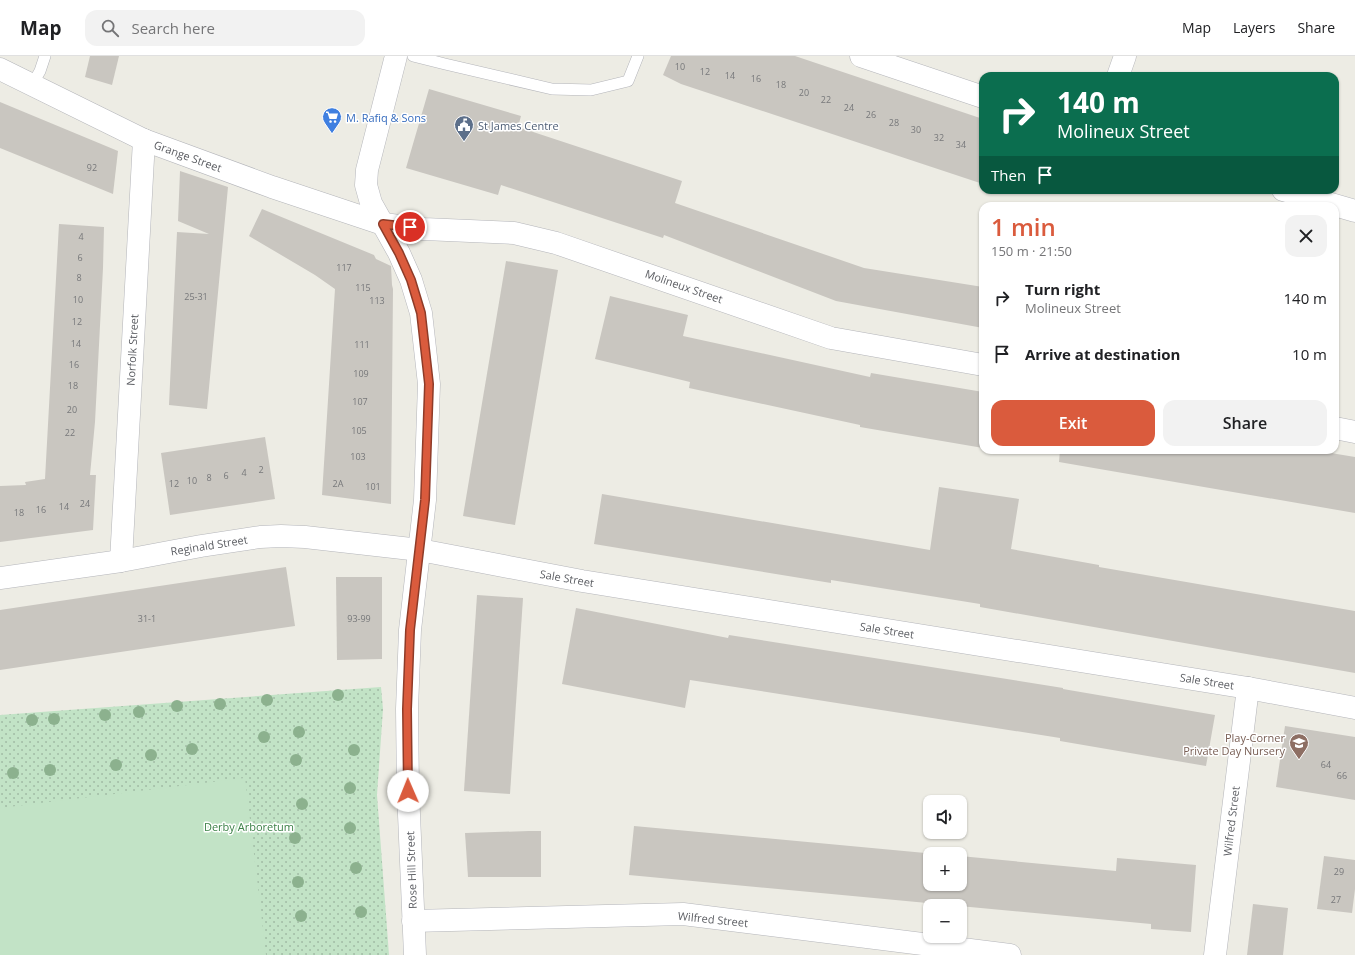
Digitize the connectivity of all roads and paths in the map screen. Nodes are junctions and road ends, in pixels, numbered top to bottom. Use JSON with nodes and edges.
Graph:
{"nodes":[{"id":1,"x":45,"y":56,"type":"edge"},
{"id":2,"x":396,"y":56,"type":"edge"},
{"id":3,"x":413,"y":56,"type":"edge"},
{"id":4,"x":638,"y":56,"type":"edge"},
{"id":5,"x":861,"y":56,"type":"edge"},
{"id":6,"x":1125,"y":56,"type":"edge"},
{"id":7,"x":0,"y":70,"type":"edge"},
{"id":8,"x":1119,"y":72,"type":"edge"},
{"id":9,"x":32,"y":85,"type":"junction"},
{"id":10,"x":979,"y":96,"type":"edge"},
{"id":11,"x":144,"y":140,"type":"junction"},
{"id":12,"x":1297,"y":194,"type":"edge"},
{"id":13,"x":1324,"y":202,"type":"edge"},
{"id":14,"x":1339,"y":206,"type":"edge"},
{"id":15,"x":1355,"y":211,"type":"edge"},
{"id":16,"x":383,"y":224,"type":"junction"},
{"id":17,"x":979,"y":364,"type":"edge"},
{"id":18,"x":1339,"y":429,"type":"edge"},
{"id":19,"x":1355,"y":432,"type":"edge"},
{"id":20,"x":420,"y":550,"type":"junction"},
{"id":21,"x":121,"y":561,"type":"junction"},
{"id":22,"x":0,"y":578,"type":"edge"},
{"id":23,"x":1248,"y":688,"type":"junction"},
{"id":24,"x":1355,"y":708,"type":"edge"},
{"id":25,"x":413,"y":921,"type":"junction"},
{"id":26,"x":415,"y":955,"type":"edge"},
{"id":27,"x":1010,"y":955,"type":"edge"},
{"id":28,"x":1214,"y":955,"type":"edge"}],
"edges":[{"from":1,"to":9,"type":"lane"},
{"from":2,"to":16,"type":"street","name":"Rose Hill Street"},
{"from":3,"to":4,"type":"lane"},
{"from":5,"to":10,"type":"street"},
{"from":6,"to":8,"type":"street"},
{"from":7,"to":9,"type":"street","name":"Grange Street"},
{"from":9,"to":11,"type":"street","name":"Grange Street"},
{"from":11,"to":16,"type":"street","name":"Grange Street"},
{"from":11,"to":21,"type":"street","name":"Norfolk Street"},
{"from":12,"to":13,"type":"street"},
{"from":14,"to":15,"type":"street"},
{"from":16,"to":17,"type":"street","name":"Molineux Street"},
{"from":16,"to":20,"type":"street","name":"Rose Hill Street"},
{"from":18,"to":19,"type":"street"},
{"from":20,"to":21,"type":"street","name":"Reginald Street"},
{"from":20,"to":23,"type":"street","name":"Sale Street"},
{"from":20,"to":25,"type":"street","name":"Rose Hill Street"},
{"from":21,"to":22,"type":"street","name":"Reginald Street"},
{"from":23,"to":24,"type":"street","name":"Sale Street"},
{"from":23,"to":28,"type":"street","name":"Wilfred Street"},
{"from":25,"to":26,"type":"street","name":"Rose Hill Street"},
{"from":25,"to":27,"type":"street","name":"Wilfred Street"}]}
